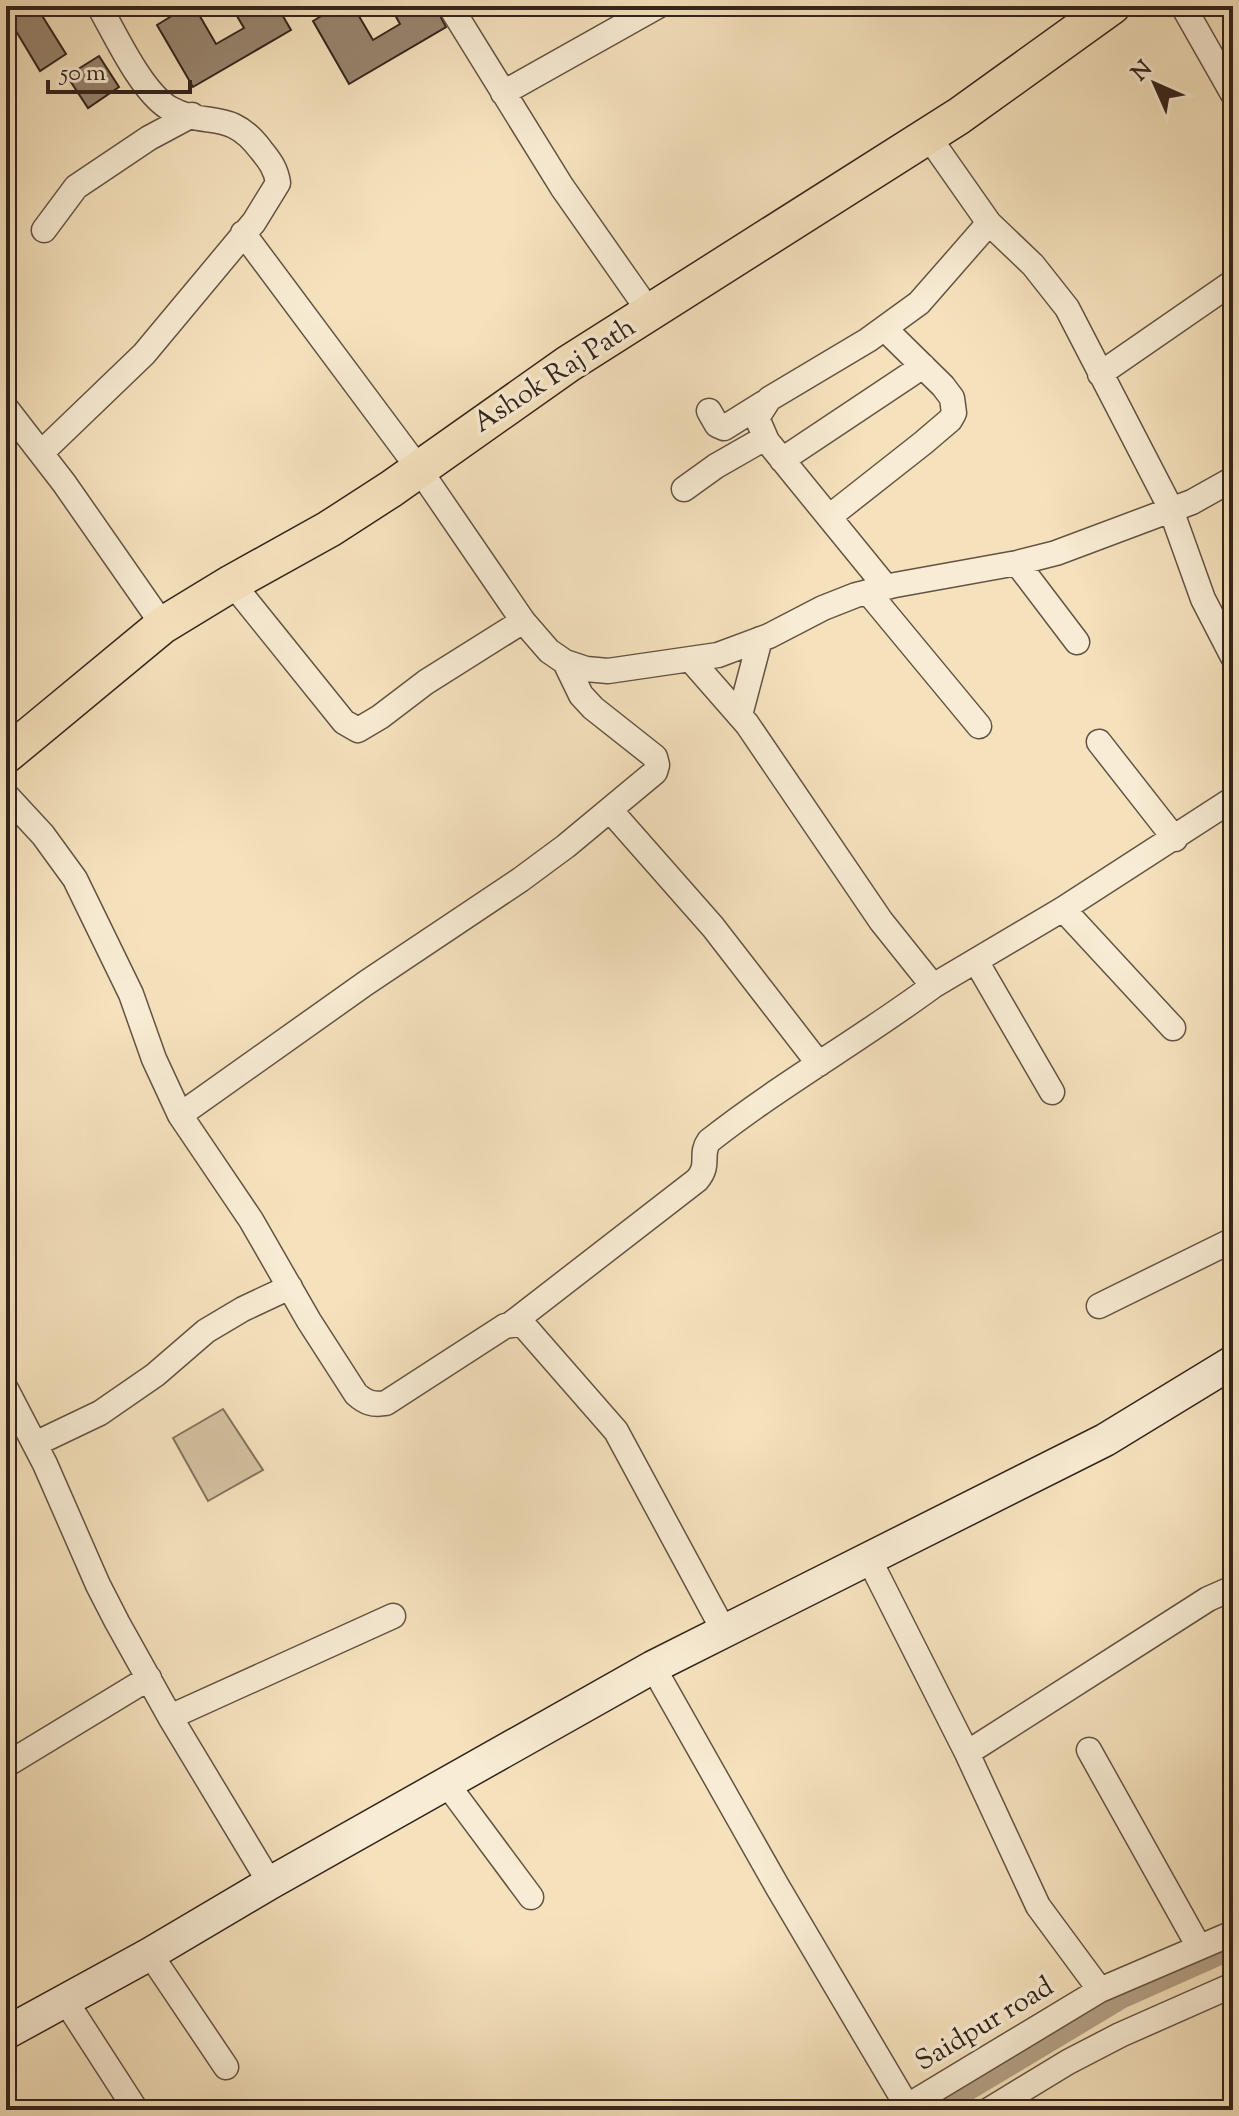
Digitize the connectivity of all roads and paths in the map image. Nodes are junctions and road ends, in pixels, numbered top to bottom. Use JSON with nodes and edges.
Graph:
{"nodes":[{"id":1,"x":99,"y":6,"type":"edge"},
{"id":2,"x":295,"y":6,"type":"edge"},
{"id":3,"x":311,"y":6,"type":"edge"},
{"id":4,"x":450,"y":6,"type":"edge"},
{"id":5,"x":658,"y":6,"type":"edge"},
{"id":6,"x":1112,"y":6,"type":"edge"},
{"id":7,"x":1183,"y":6,"type":"edge"},
{"id":8,"x":503,"y":93,"type":"junction"},
{"id":9,"x":1233,"y":94,"type":"edge"},
{"id":10,"x":192,"y":115,"type":"junction"},
{"id":11,"x":928,"y":136,"type":"junction"},
{"id":12,"x":989,"y":223,"type":"junction"},
{"id":13,"x":44,"y":230,"type":"dead end"},
{"id":14,"x":243,"y":233,"type":"junction"},
{"id":15,"x":1233,"y":282,"type":"edge"},
{"id":16,"x":651,"y":314,"type":"junction"},
{"id":17,"x":885,"y":329,"type":"junction"},
{"id":18,"x":923,"y":366,"type":"junction"},
{"id":19,"x":1100,"y":374,"type":"junction"},
{"id":20,"x":764,"y":403,"type":"junction"},
{"id":21,"x":6,"y":408,"type":"edge"},
{"id":22,"x":709,"y":411,"type":"dead end"},
{"id":23,"x":765,"y":438,"type":"junction"},
{"id":24,"x":41,"y":453,"type":"junction"},
{"id":25,"x":782,"y":460,"type":"junction"},
{"id":26,"x":419,"y":469,"type":"junction"},
{"id":27,"x":1233,"y":479,"type":"edge"},
{"id":28,"x":684,"y":489,"type":"dead end"},
{"id":29,"x":1170,"y":509,"type":"junction"},
{"id":30,"x":829,"y":517,"type":"junction"},
{"id":31,"x":1017,"y":563,"type":"junction"},
{"id":32,"x":232,"y":583,"type":"junction"},
{"id":33,"x":877,"y":589,"type":"junction"},
{"id":34,"x":523,"y":621,"type":"junction"},
{"id":35,"x":163,"y":625,"type":"junction"},
{"id":36,"x":760,"y":639,"type":"junction"},
{"id":37,"x":1077,"y":642,"type":"dead end"},
{"id":38,"x":1233,"y":657,"type":"edge"},
{"id":39,"x":691,"y":660,"type":"junction"},
{"id":40,"x":565,"y":662,"type":"junction"},
{"id":41,"x":740,"y":715,"type":"junction"},
{"id":42,"x":979,"y":726,"type":"dead end"},
{"id":43,"x":1099,"y":742,"type":"dead end"},
{"id":44,"x":6,"y":755,"type":"edge"},
{"id":45,"x":6,"y":795,"type":"edge"},
{"id":46,"x":1233,"y":799,"type":"edge"},
{"id":47,"x":610,"y":810,"type":"junction"},
{"id":48,"x":1175,"y":839,"type":"junction"},
{"id":49,"x":1063,"y":909,"type":"junction"},
{"id":50,"x":976,"y":961,"type":"junction"},
{"id":51,"x":933,"y":986,"type":"junction"},
{"id":52,"x":1173,"y":1028,"type":"dead end"},
{"id":53,"x":819,"y":1064,"type":"junction"},
{"id":54,"x":1052,"y":1092,"type":"dead end"},
{"id":55,"x":180,"y":1115,"type":"junction"},
{"id":56,"x":1233,"y":1240,"type":"edge"},
{"id":57,"x":290,"y":1287,"type":"junction"},
{"id":58,"x":1099,"y":1306,"type":"dead end"},
{"id":59,"x":511,"y":1324,"type":"junction"},
{"id":60,"x":1233,"y":1362,"type":"edge"},
{"id":61,"x":6,"y":1389,"type":"edge"},
{"id":62,"x":35,"y":1444,"type":"junction"},
{"id":63,"x":869,"y":1559,"type":"junction"},
{"id":64,"x":1233,"y":1588,"type":"edge"},
{"id":65,"x":393,"y":1616,"type":"dead end"},
{"id":66,"x":724,"y":1631,"type":"junction"},
{"id":67,"x":653,"y":1667,"type":"junction"},
{"id":68,"x":149,"y":1678,"type":"junction"},
{"id":69,"x":170,"y":1717,"type":"junction"},
{"id":70,"x":1089,"y":1750,"type":"dead end"},
{"id":71,"x":967,"y":1753,"type":"junction"},
{"id":72,"x":6,"y":1765,"type":"edge"},
{"id":73,"x":447,"y":1784,"type":"junction"},
{"id":74,"x":270,"y":1883,"type":"junction"},
{"id":75,"x":531,"y":1897,"type":"dead end"},
{"id":76,"x":1233,"y":1933,"type":"edge"},
{"id":77,"x":1199,"y":1947,"type":"junction"},
{"id":78,"x":150,"y":1954,"type":"junction"},
{"id":79,"x":1233,"y":1985,"type":"edge"},
{"id":80,"x":1100,"y":1990,"type":"junction"},
{"id":81,"x":65,"y":2000,"type":"junction"},
{"id":82,"x":6,"y":2033,"type":"edge"},
{"id":83,"x":226,"y":2067,"type":"dead end"},
{"id":84,"x":933,"y":2102,"type":"edge"},
{"id":85,"x":904,"y":2108,"type":"edge"},
{"id":86,"x":136,"y":2110,"type":"edge"},
{"id":87,"x":989,"y":2110,"type":"edge"}],
"edges":[{"from":1,"to":10,"type":"street"},
{"from":2,"to":3,"type":"lane"},
{"from":4,"to":8,"type":"street"},
{"from":5,"to":8,"type":"street"},
{"from":6,"to":11,"type":"main road","name":"Ashok Raj Path"},
{"from":7,"to":9,"type":"street"},
{"from":8,"to":16,"type":"street"},
{"from":10,"to":13,"type":"street"},
{"from":10,"to":14,"type":"street"},
{"from":11,"to":12,"type":"street"},
{"from":11,"to":16,"type":"main road","name":"Ashok Raj Path"},
{"from":12,"to":17,"type":"street"},
{"from":12,"to":19,"type":"street"},
{"from":14,"to":24,"type":"street"},
{"from":14,"to":26,"type":"street"},
{"from":15,"to":19,"type":"street"},
{"from":16,"to":26,"type":"main road","name":"Ashok Raj Path"},
{"from":17,"to":18,"type":"street"},
{"from":17,"to":20,"type":"street"},
{"from":18,"to":25,"type":"street"},
{"from":18,"to":30,"type":"street"},
{"from":19,"to":29,"type":"street"},
{"from":20,"to":22,"type":"street"},
{"from":20,"to":23,"type":"street"},
{"from":21,"to":24,"type":"street"},
{"from":23,"to":25,"type":"street"},
{"from":23,"to":28,"type":"street"},
{"from":24,"to":35,"type":"street"},
{"from":25,"to":30,"type":"street"},
{"from":26,"to":32,"type":"main road","name":"Ashok Raj Path"},
{"from":26,"to":34,"type":"street"},
{"from":27,"to":29,"type":"street"},
{"from":29,"to":31,"type":"street"},
{"from":29,"to":38,"type":"street"},
{"from":30,"to":33,"type":"street"},
{"from":31,"to":33,"type":"street"},
{"from":31,"to":37,"type":"street"},
{"from":32,"to":34,"type":"street"},
{"from":32,"to":35,"type":"main road","name":"Ashok Raj Path"},
{"from":33,"to":36,"type":"street"},
{"from":33,"to":42,"type":"street"},
{"from":34,"to":40,"type":"street"},
{"from":35,"to":44,"type":"main road","name":"Ashok Raj Path"},
{"from":36,"to":39,"type":"street"},
{"from":36,"to":41,"type":"street"},
{"from":39,"to":40,"type":"street"},
{"from":39,"to":41,"type":"street"},
{"from":40,"to":47,"type":"street"},
{"from":41,"to":51,"type":"street"},
{"from":43,"to":48,"type":"street"},
{"from":45,"to":55,"type":"street"},
{"from":46,"to":48,"type":"street"},
{"from":47,"to":53,"type":"street"},
{"from":47,"to":55,"type":"street"},
{"from":48,"to":49,"type":"street"},
{"from":49,"to":50,"type":"street"},
{"from":49,"to":52,"type":"street"},
{"from":50,"to":51,"type":"street"},
{"from":50,"to":54,"type":"street"},
{"from":51,"to":53,"type":"street"},
{"from":53,"to":59,"type":"street"},
{"from":55,"to":57,"type":"street"},
{"from":56,"to":58,"type":"street"},
{"from":57,"to":59,"type":"street"},
{"from":57,"to":62,"type":"street"},
{"from":59,"to":66,"type":"street"},
{"from":60,"to":63,"type":"main road"},
{"from":61,"to":62,"type":"street"},
{"from":62,"to":68,"type":"street"},
{"from":63,"to":66,"type":"main road"},
{"from":63,"to":71,"type":"street"},
{"from":64,"to":71,"type":"street"},
{"from":65,"to":69,"type":"street"},
{"from":66,"to":67,"type":"main road"},
{"from":67,"to":73,"type":"main road"},
{"from":67,"to":85,"type":"street"},
{"from":68,"to":69,"type":"street"},
{"from":68,"to":72,"type":"street"},
{"from":69,"to":74,"type":"street"},
{"from":70,"to":77,"type":"street"},
{"from":71,"to":80,"type":"street"},
{"from":73,"to":74,"type":"main road"},
{"from":73,"to":75,"type":"street"},
{"from":74,"to":78,"type":"main road"},
{"from":76,"to":77,"type":"street","name":"Saidpur road"},
{"from":77,"to":80,"type":"street","name":"Saidpur road"},
{"from":78,"to":81,"type":"main road"},
{"from":78,"to":83,"type":"street"},
{"from":79,"to":87,"type":"street"},
{"from":80,"to":84,"type":"street","name":"Saidpur road"},
{"from":81,"to":82,"type":"main road"},
{"from":81,"to":86,"type":"street"},
{"from":84,"to":85,"type":"street","name":"Saidpur road"}]}
